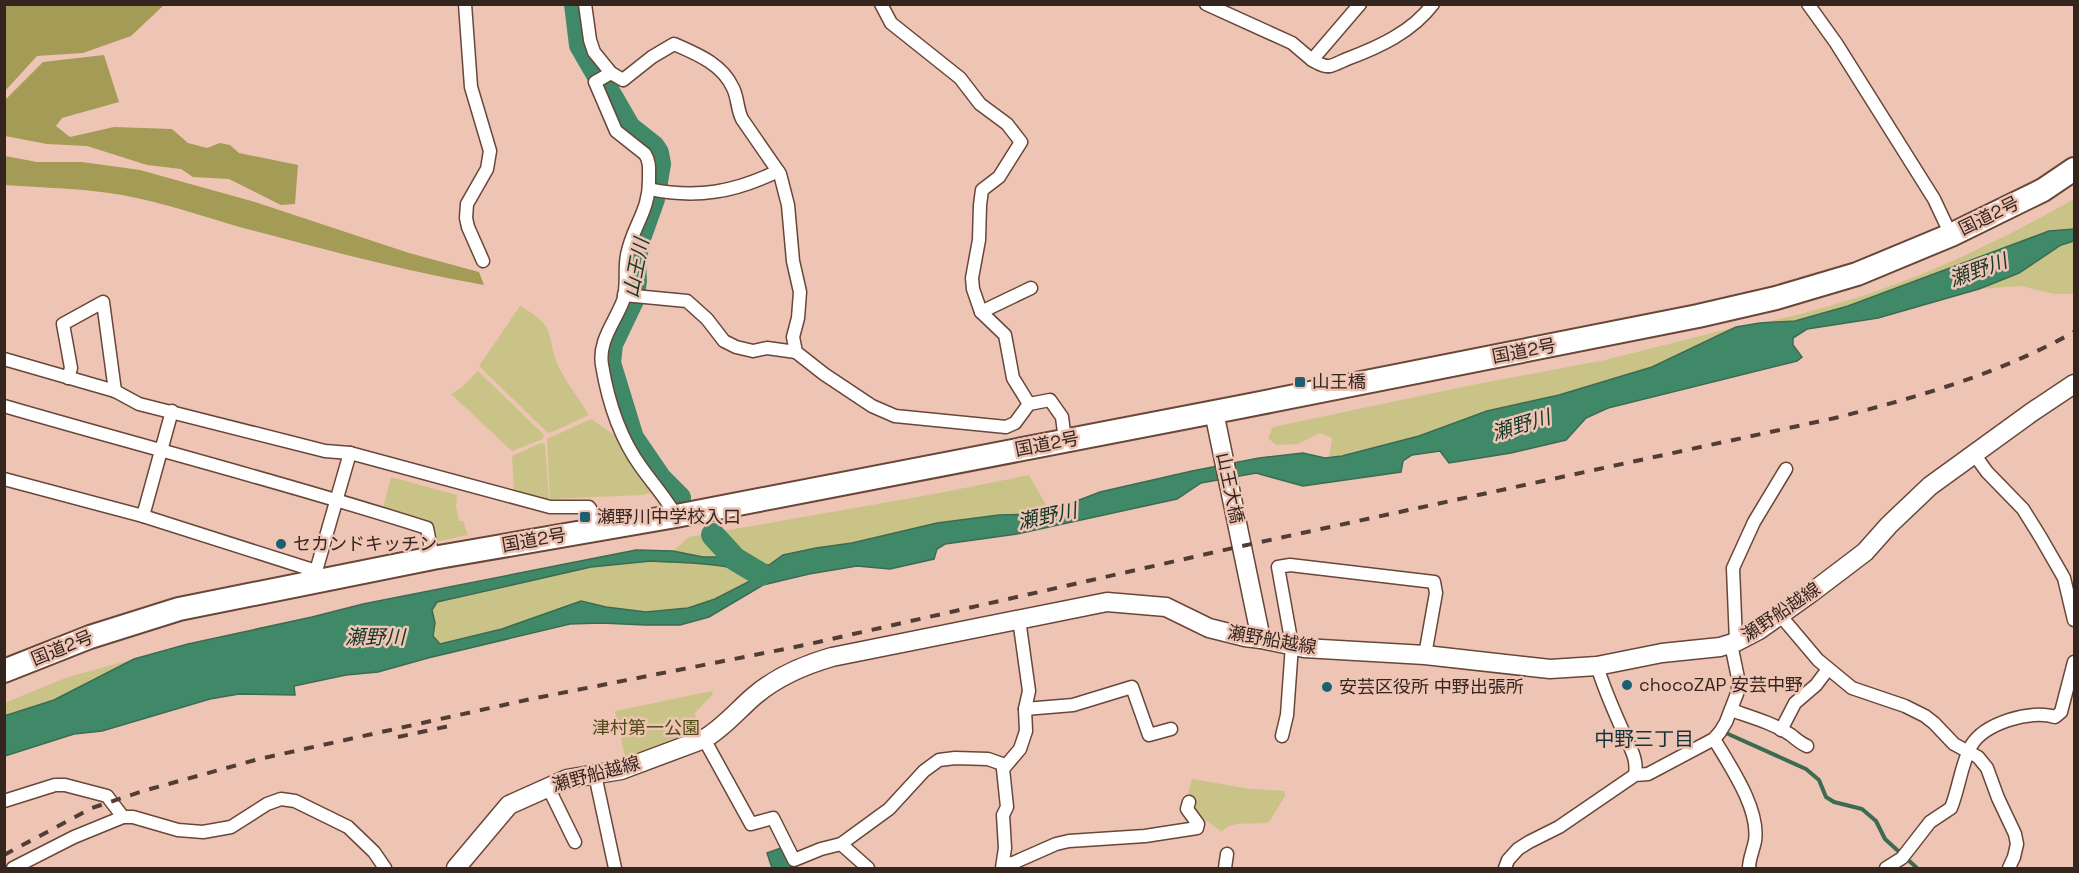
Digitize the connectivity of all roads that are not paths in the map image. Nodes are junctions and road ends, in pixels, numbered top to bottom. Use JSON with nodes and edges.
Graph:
{"nodes":[{"id":1,"x":465,"y":4,"type":"edge"},
{"id":2,"x":585,"y":4,"type":"edge"},
{"id":3,"x":881,"y":4,"type":"edge"},
{"id":4,"x":1206,"y":4,"type":"edge"},
{"id":5,"x":1360,"y":4,"type":"edge"},
{"id":6,"x":1433,"y":4,"type":"edge"},
{"id":7,"x":1808,"y":4,"type":"edge"},
{"id":8,"x":1312,"y":60,"type":"junction"},
{"id":9,"x":610,"y":74,"type":"junction"},
{"id":10,"x":2074,"y":169,"type":"edge"},
{"id":11,"x":778,"y":171,"type":"junction"},
{"id":12,"x":653,"y":190,"type":"junction"},
{"id":13,"x":1951,"y":235,"type":"junction"},
{"id":14,"x":483,"y":261,"type":"dead end"},
{"id":15,"x":1031,"y":288,"type":"dead end"},
{"id":16,"x":629,"y":295,"type":"junction"},
{"id":17,"x":981,"y":312,"type":"junction"},
{"id":18,"x":796,"y":352,"type":"junction"},
{"id":19,"x":4,"y":359,"type":"edge"},
{"id":20,"x":68,"y":378,"type":"junction"},
{"id":21,"x":2074,"y":384,"type":"edge"},
{"id":22,"x":115,"y":391,"type":"junction"},
{"id":23,"x":1029,"y":404,"type":"junction"},
{"id":24,"x":4,"y":406,"type":"edge"},
{"id":25,"x":172,"y":411,"type":"junction"},
{"id":26,"x":1214,"y":412,"type":"junction"},
{"id":27,"x":1065,"y":440,"type":"junction"},
{"id":28,"x":161,"y":452,"type":"junction"},
{"id":29,"x":350,"y":453,"type":"junction"},
{"id":30,"x":1974,"y":454,"type":"junction"},
{"id":31,"x":1786,"y":469,"type":"dead end"},
{"id":32,"x":4,"y":479,"type":"edge"},
{"id":33,"x":337,"y":499,"type":"junction"},
{"id":34,"x":143,"y":516,"type":"junction"},
{"id":35,"x":676,"y":516,"type":"junction"},
{"id":36,"x":603,"y":528,"type":"junction"},
{"id":37,"x":433,"y":558,"type":"junction"},
{"id":38,"x":317,"y":576,"type":"junction"},
{"id":39,"x":1780,"y":615,"type":"junction"},
{"id":40,"x":1019,"y":619,"type":"junction"},
{"id":41,"x":2074,"y":621,"type":"edge"},
{"id":42,"x":1261,"y":639,"type":"junction"},
{"id":43,"x":1734,"y":643,"type":"junction"},
{"id":44,"x":1292,"y":645,"type":"junction"},
{"id":45,"x":1425,"y":655,"type":"junction"},
{"id":46,"x":2074,"y":662,"type":"edge"},
{"id":47,"x":1597,"y":666,"type":"junction"},
{"id":48,"x":1828,"y":669,"type":"junction"},
{"id":49,"x":4,"y":671,"type":"edge"},
{"id":50,"x":1026,"y":709,"type":"junction"},
{"id":51,"x":1731,"y":710,"type":"junction"},
{"id":52,"x":1171,"y":729,"type":"dead end"},
{"id":53,"x":1781,"y":730,"type":"junction"},
{"id":54,"x":1282,"y":736,"type":"dead end"},
{"id":55,"x":704,"y":739,"type":"junction"},
{"id":56,"x":1714,"y":739,"type":"junction"},
{"id":57,"x":1807,"y":746,"type":"dead end"},
{"id":58,"x":1969,"y":752,"type":"junction"},
{"id":59,"x":1005,"y":765,"type":"junction"},
{"id":60,"x":595,"y":775,"type":"junction"},
{"id":61,"x":1635,"y":775,"type":"junction"},
{"id":62,"x":548,"y":787,"type":"junction"},
{"id":63,"x":4,"y":801,"type":"edge"},
{"id":64,"x":1189,"y":802,"type":"dead end"},
{"id":65,"x":123,"y":817,"type":"junction"},
{"id":66,"x":575,"y":842,"type":"dead end"},
{"id":67,"x":841,"y":844,"type":"junction"},
{"id":68,"x":1227,"y":854,"type":"dead end"},
{"id":69,"x":1003,"y":866,"type":"edge"},
{"id":70,"x":13,"y":868,"type":"edge"},
{"id":71,"x":385,"y":868,"type":"edge"},
{"id":72,"x":456,"y":868,"type":"edge"},
{"id":73,"x":615,"y":868,"type":"edge"},
{"id":74,"x":868,"y":868,"type":"edge"},
{"id":75,"x":1225,"y":868,"type":"edge"},
{"id":76,"x":1504,"y":868,"type":"edge"},
{"id":77,"x":1749,"y":868,"type":"edge"},
{"id":78,"x":1886,"y":868,"type":"edge"},
{"id":79,"x":2008,"y":868,"type":"edge"}],
"edges":[{"from":1,"to":14,"type":"street"},
{"from":2,"to":9,"type":"street"},
{"from":3,"to":17,"type":"street"},
{"from":4,"to":8,"type":"street"},
{"from":5,"to":8,"type":"street"},
{"from":6,"to":8,"type":"street"},
{"from":7,"to":13,"type":"street"},
{"from":9,"to":11,"type":"street"},
{"from":9,"to":12,"type":"street"},
{"from":10,"to":13,"type":"highway","name":"国道2号"},
{"from":11,"to":12,"type":"street"},
{"from":11,"to":18,"type":"street"},
{"from":12,"to":16,"type":"street"},
{"from":13,"to":26,"type":"highway","name":"国道2号"},
{"from":15,"to":17,"type":"street"},
{"from":16,"to":18,"type":"street"},
{"from":16,"to":35,"type":"street"},
{"from":17,"to":23,"type":"street"},
{"from":18,"to":23,"type":"street"},
{"from":19,"to":20,"type":"street"},
{"from":20,"to":22,"type":"street"},
{"from":20,"to":22,"type":"street"},
{"from":21,"to":30,"type":"main road","name":"瀬野船越線"},
{"from":22,"to":25,"type":"street"},
{"from":23,"to":27,"type":"street"},
{"from":24,"to":28,"type":"street"},
{"from":25,"to":28,"type":"street"},
{"from":25,"to":29,"type":"street"},
{"from":26,"to":27,"type":"highway","name":"国道2号"},
{"from":26,"to":42,"type":"main road","name":"山王大橋"},
{"from":27,"to":35,"type":"highway","name":"国道2号"},
{"from":28,"to":33,"type":"street"},
{"from":28,"to":34,"type":"street"},
{"from":29,"to":33,"type":"street"},
{"from":29,"to":36,"type":"street"},
{"from":30,"to":39,"type":"main road","name":"瀬野船越線"},
{"from":30,"to":41,"type":"street"},
{"from":31,"to":43,"type":"street"},
{"from":32,"to":34,"type":"street"},
{"from":33,"to":37,"type":"street"},
{"from":33,"to":38,"type":"street"},
{"from":34,"to":38,"type":"street"},
{"from":35,"to":36,"type":"highway","name":"国道2号"},
{"from":36,"to":37,"type":"highway","name":"国道2号"},
{"from":37,"to":38,"type":"highway","name":"国道2号"},
{"from":38,"to":49,"type":"highway","name":"国道2号"},
{"from":39,"to":43,"type":"main road","name":"瀬野船越線"},
{"from":39,"to":48,"type":"street"},
{"from":40,"to":42,"type":"main road","name":"瀬野船越線"},
{"from":40,"to":50,"type":"street"},
{"from":40,"to":55,"type":"main road","name":"瀬野船越線"},
{"from":42,"to":44,"type":"main road","name":"瀬野船越線"},
{"from":43,"to":47,"type":"main road","name":"瀬野船越線"},
{"from":43,"to":51,"type":"street"},
{"from":44,"to":45,"type":"main road","name":"瀬野船越線"},
{"from":44,"to":45,"type":"street"},
{"from":44,"to":54,"type":"street"},
{"from":45,"to":47,"type":"main road","name":"瀬野船越線"},
{"from":46,"to":58,"type":"street"},
{"from":47,"to":61,"type":"street"},
{"from":48,"to":53,"type":"street"},
{"from":48,"to":58,"type":"street"},
{"from":50,"to":52,"type":"street"},
{"from":50,"to":59,"type":"street"},
{"from":51,"to":53,"type":"street"},
{"from":51,"to":56,"type":"street"},
{"from":53,"to":57,"type":"street"},
{"from":55,"to":60,"type":"main road","name":"瀬野船越線"},
{"from":55,"to":67,"type":"street"},
{"from":56,"to":61,"type":"street"},
{"from":56,"to":77,"type":"street"},
{"from":58,"to":78,"type":"street"},
{"from":58,"to":79,"type":"street"},
{"from":59,"to":67,"type":"street"},
{"from":59,"to":69,"type":"street"},
{"from":60,"to":62,"type":"main road","name":"瀬野船越線"},
{"from":60,"to":73,"type":"street"},
{"from":61,"to":76,"type":"street"},
{"from":62,"to":66,"type":"street"},
{"from":62,"to":72,"type":"main road","name":"瀬野船越線"},
{"from":63,"to":65,"type":"street"},
{"from":64,"to":69,"type":"street"},
{"from":65,"to":70,"type":"street"},
{"from":65,"to":71,"type":"street"},
{"from":67,"to":74,"type":"street"},
{"from":68,"to":75,"type":"street"}]}
